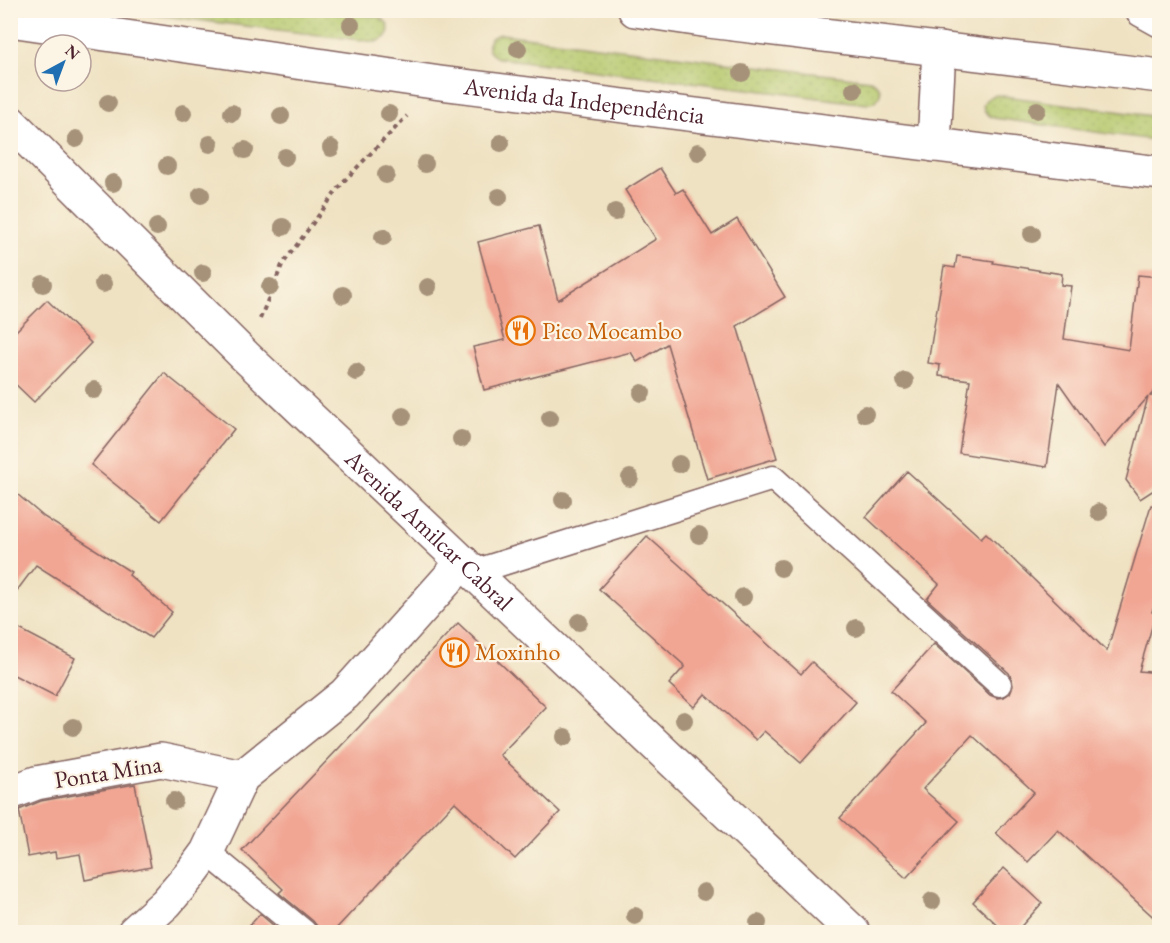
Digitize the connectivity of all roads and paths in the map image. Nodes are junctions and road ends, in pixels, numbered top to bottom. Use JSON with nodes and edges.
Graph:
{"nodes":[{"id":1,"x":635,"y":10,"type":"edge"},
{"id":2,"x":1142,"y":10,"type":"edge"},
{"id":3,"x":10,"y":20,"type":"edge"},
{"id":4,"x":1160,"y":20,"type":"edge"},
{"id":5,"x":939,"y":49,"type":"junction"},
{"id":6,"x":1160,"y":76,"type":"edge"},
{"id":7,"x":440,"y":83,"type":"junction"},
{"id":8,"x":10,"y":122,"type":"edge"},
{"id":9,"x":934,"y":145,"type":"junction"},
{"id":10,"x":1160,"y":172,"type":"edge"},
{"id":11,"x":245,"y":356,"type":"junction"},
{"id":12,"x":468,"y":567,"type":"junction"},
{"id":13,"x":999,"y":684,"type":"dead end"},
{"id":14,"x":242,"y":777,"type":"junction"},
{"id":15,"x":10,"y":793,"type":"edge"},
{"id":16,"x":207,"y":852,"type":"junction"},
{"id":17,"x":134,"y":933,"type":"edge"},
{"id":18,"x":304,"y":933,"type":"edge"},
{"id":19,"x":853,"y":933,"type":"edge"}],
"edges":[{"from":1,"to":5,"type":"street"},
{"from":2,"to":4,"type":"street"},
{"from":3,"to":7,"type":"street","name":"Avenida da Independência"},
{"from":5,"to":6,"type":"street"},
{"from":5,"to":9,"type":"street"},
{"from":7,"to":9,"type":"street","name":"Avenida da Independência"},
{"from":7,"to":11,"type":"path"},
{"from":8,"to":11,"type":"street","name":"Avenida Amilcar Cabral"},
{"from":9,"to":10,"type":"street","name":"Avenida da Independência"},
{"from":11,"to":12,"type":"street","name":"Avenida Amilcar Cabral"},
{"from":12,"to":13,"type":"lane"},
{"from":12,"to":14,"type":"street"},
{"from":12,"to":19,"type":"street","name":"Avenida Amilcar Cabral"},
{"from":14,"to":15,"type":"street","name":"Ponta Mina"},
{"from":14,"to":16,"type":"street"},
{"from":16,"to":17,"type":"street"},
{"from":16,"to":18,"type":"lane"}]}
